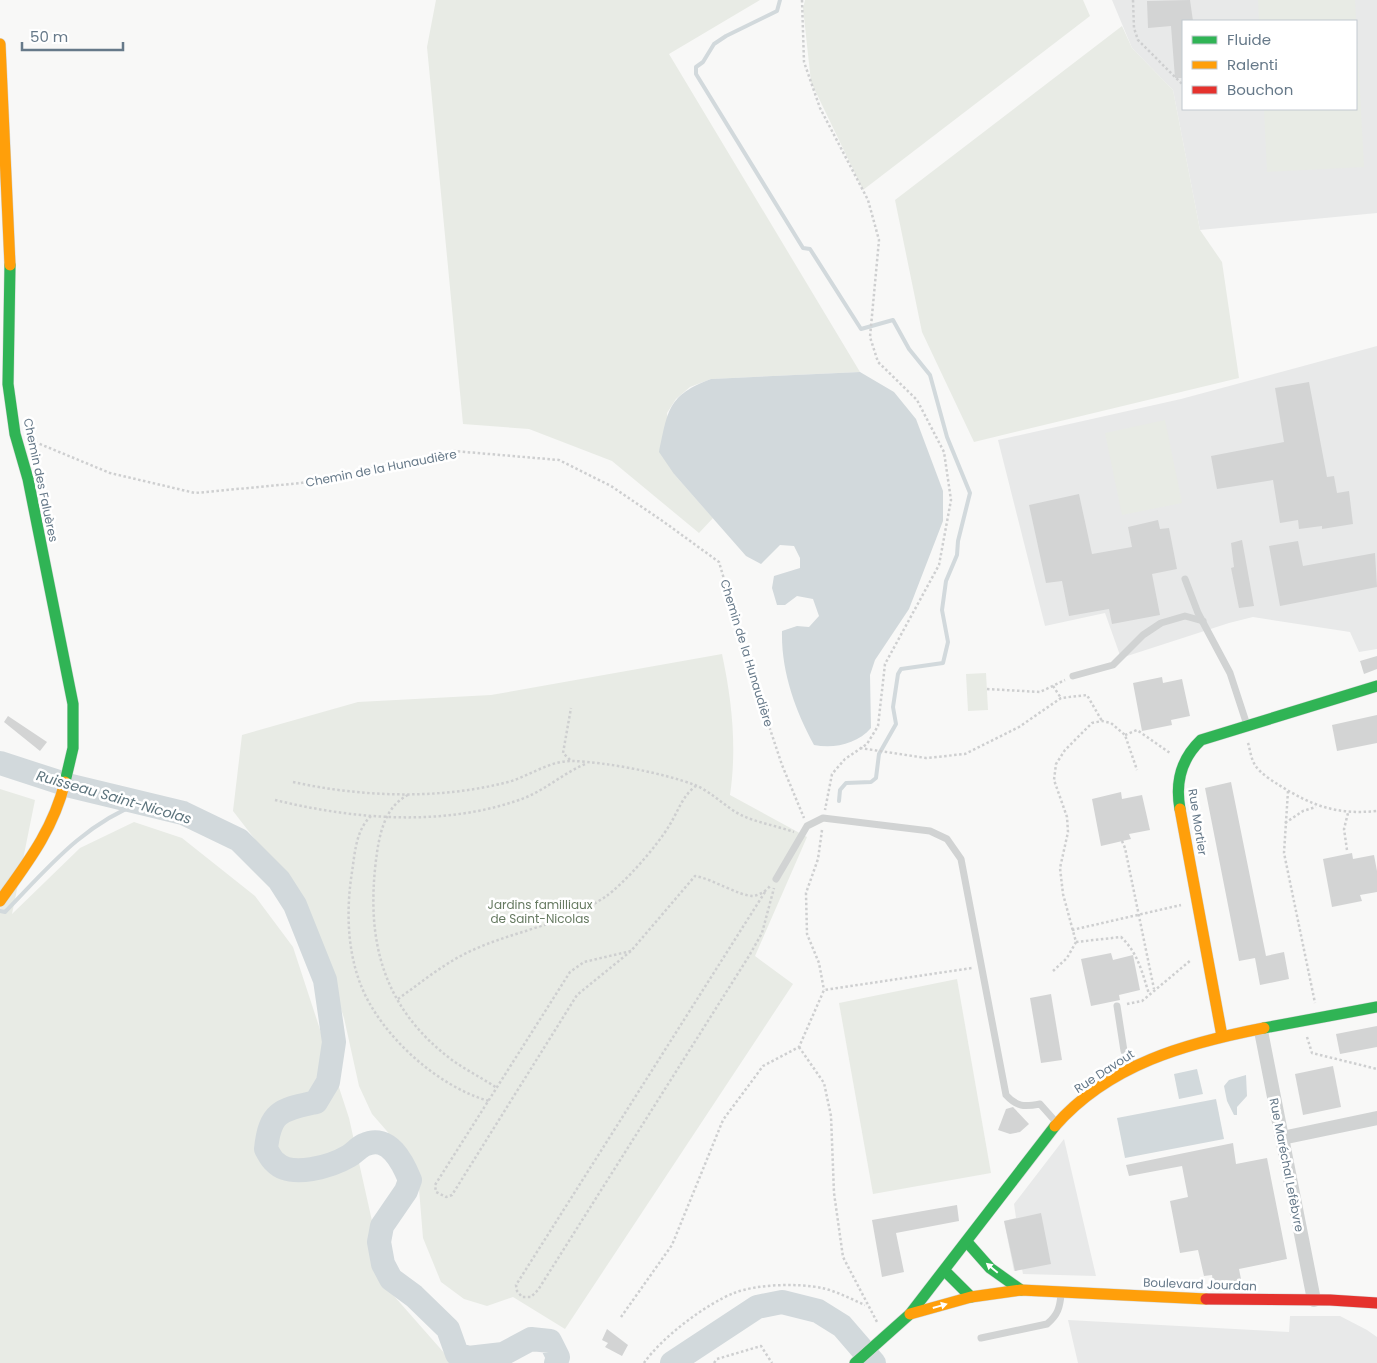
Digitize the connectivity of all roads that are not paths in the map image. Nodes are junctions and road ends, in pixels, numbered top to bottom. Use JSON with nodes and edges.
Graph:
{"nodes":[{"id":1,"x":0,"y":44,"type":"edge"},
{"id":2,"x":1185,"y":579,"type":"dead end"},
{"id":3,"x":1203,"y":620,"type":"junction"},
{"id":4,"x":1073,"y":676,"type":"road end"},
{"id":5,"x":1377,"y":686,"type":"edge"},
{"id":6,"x":1245,"y":726,"type":"junction"},
{"id":7,"x":776,"y":879,"type":"road end"},
{"id":8,"x":0,"y":901,"type":"edge"},
{"id":9,"x":1117,"y":1006,"type":"road end"},
{"id":10,"x":1377,"y":1007,"type":"edge"},
{"id":11,"x":1260,"y":1031,"type":"junction"},
{"id":12,"x":1222,"y":1036,"type":"junction"},
{"id":13,"x":1134,"y":1066,"type":"junction"},
{"id":14,"x":1377,"y":1118,"type":"edge"},
{"id":15,"x":1058,"y":1124,"type":"junction"},
{"id":16,"x":1282,"y":1138,"type":"junction"},
{"id":17,"x":966,"y":1242,"type":"junction"},
{"id":18,"x":945,"y":1270,"type":"junction"},
{"id":19,"x":1021,"y":1290,"type":"junction"},
{"id":20,"x":1061,"y":1291,"type":"junction"},
{"id":21,"x":971,"y":1297,"type":"junction"},
{"id":22,"x":1314,"y":1300,"type":"junction"},
{"id":23,"x":1377,"y":1303,"type":"edge"},
{"id":24,"x":910,"y":1314,"type":"junction"},
{"id":25,"x":981,"y":1338,"type":"dead end"},
{"id":26,"x":856,"y":1362,"type":"edge"}],
"edges":[{"from":1,"to":8,"type":"street","name":"Chemin des Faluères"},
{"from":2,"to":3,"type":"lane"},
{"from":3,"to":4,"type":"lane"},
{"from":3,"to":6,"type":"lane"},
{"from":5,"to":6,"type":"street","name":"Rue Mortier"},
{"from":6,"to":12,"type":"street","name":"Rue Mortier"},
{"from":7,"to":15,"type":"lane"},
{"from":9,"to":13,"type":"lane"},
{"from":10,"to":11,"type":"street","name":"Rue Davout"},
{"from":11,"to":12,"type":"street","name":"Rue Davout"},
{"from":11,"to":16,"type":"street","name":"Rue Maréchal Lefèbvre"},
{"from":12,"to":13,"type":"street","name":"Rue Davout"},
{"from":13,"to":15,"type":"street","name":"Rue Davout"},
{"from":14,"to":16,"type":"street"},
{"from":15,"to":17,"type":"street","name":"Rue Davout"},
{"from":16,"to":22,"type":"street","name":"Rue Maréchal Lefèbvre"},
{"from":17,"to":18,"type":"street","name":"Rue Davout"},
{"from":19,"to":17,"type":"street","one_way":true},
{"from":18,"to":21,"type":"street"},
{"from":18,"to":24,"type":"street","name":"Rue Davout"},
{"from":19,"to":20,"type":"street","name":"Boulevard Jourdan"},
{"from":19,"to":21,"type":"street","name":"Boulevard Jourdan"},
{"from":20,"to":22,"type":"street","name":"Boulevard Jourdan"},
{"from":20,"to":25,"type":"lane"},
{"from":24,"to":21,"type":"street","name":"Boulevard Jourdan","one_way":true},
{"from":22,"to":23,"type":"street","name":"Boulevard Jourdan"},
{"from":24,"to":26,"type":"street","name":"Boulevard Jourdan"}]}
